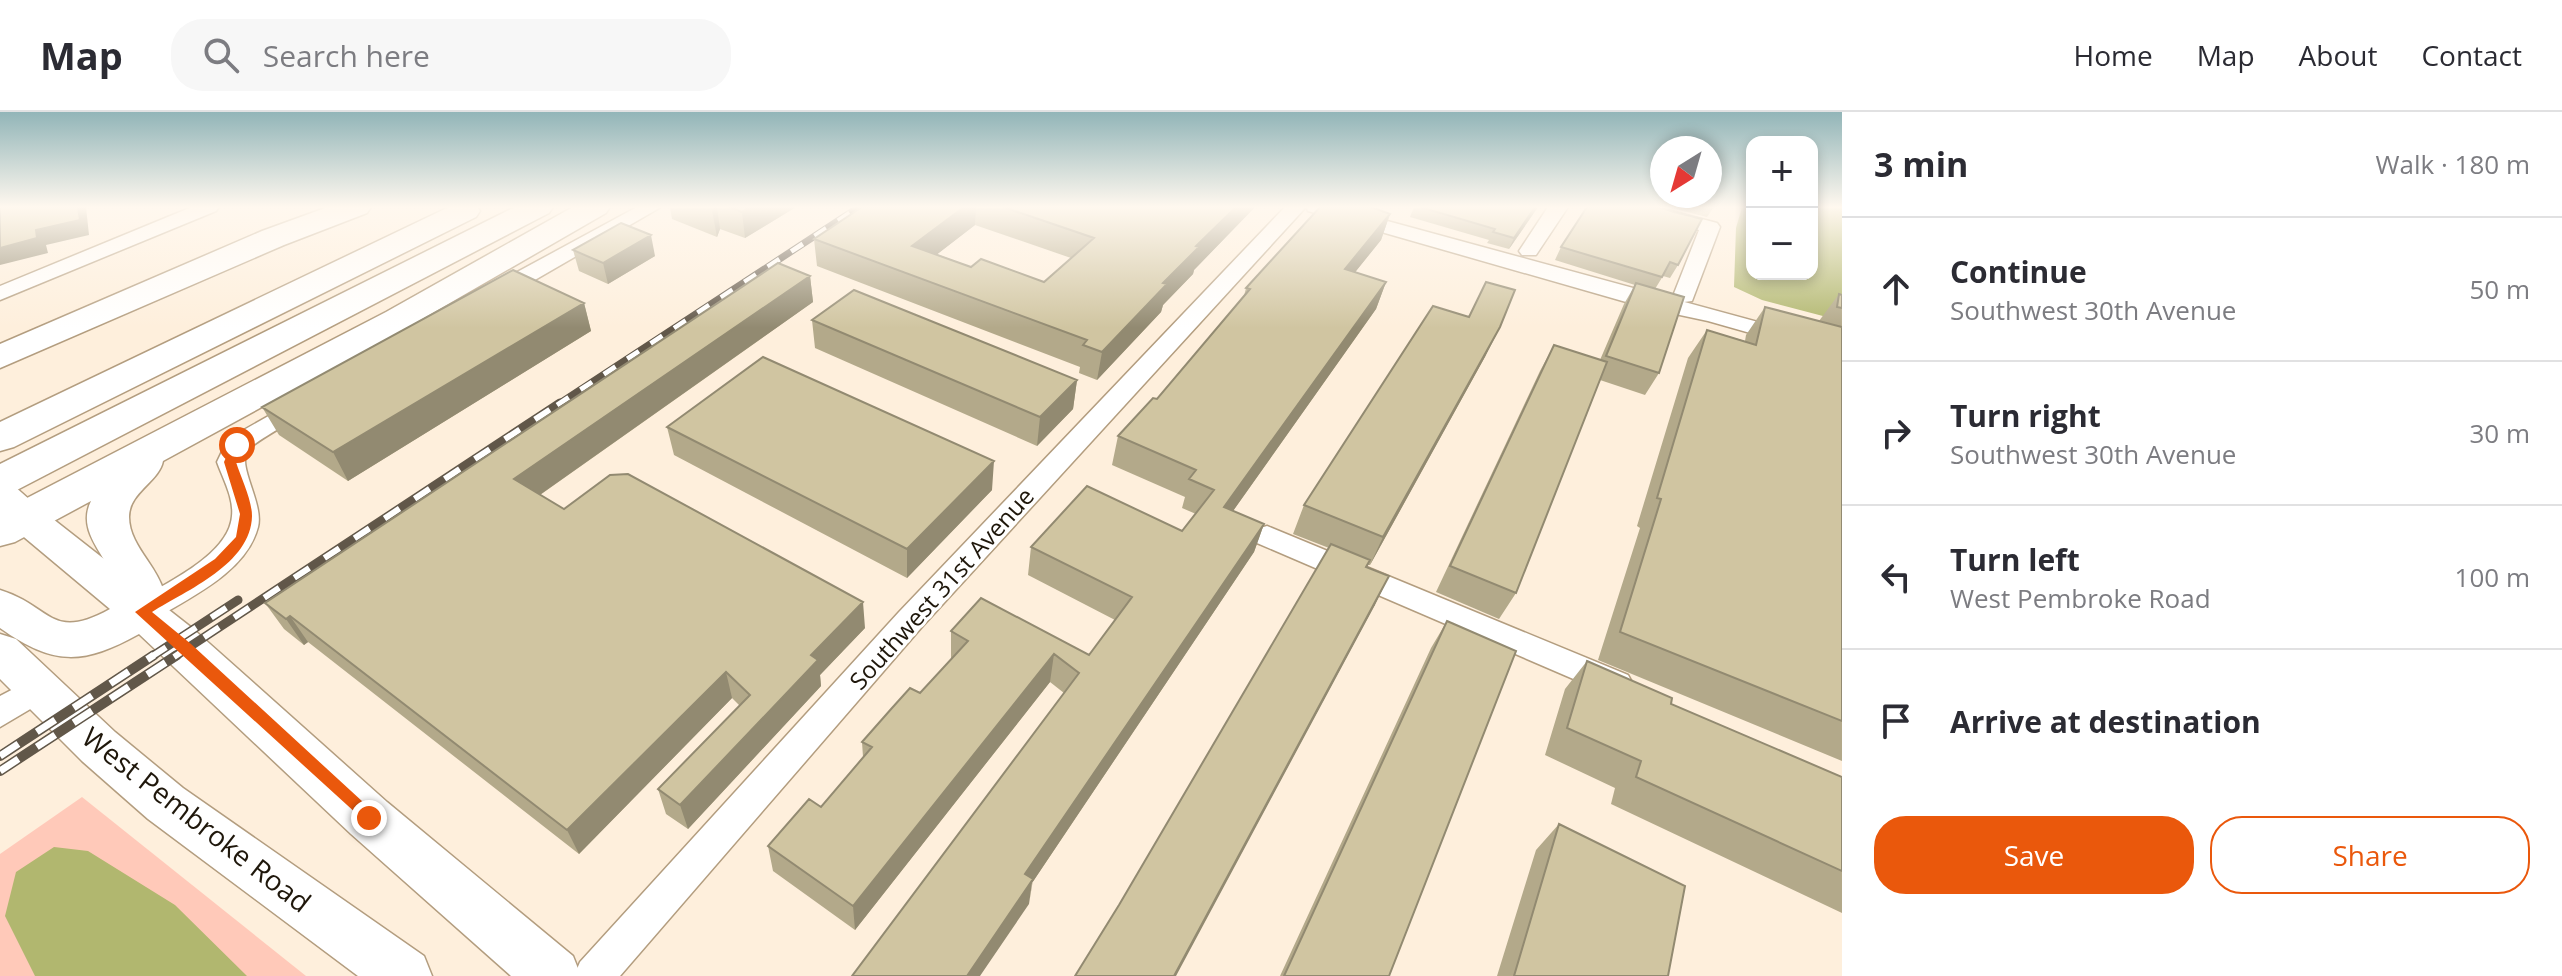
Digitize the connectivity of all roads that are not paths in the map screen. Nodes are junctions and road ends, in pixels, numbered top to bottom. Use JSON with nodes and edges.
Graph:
{"nodes":[{"id":1,"x":103,"y":247,"type":"edge"},
{"id":2,"x":252,"y":247,"type":"edge"},
{"id":3,"x":365,"y":247,"type":"edge"},
{"id":4,"x":392,"y":247,"type":"edge"},
{"id":5,"x":419,"y":247,"type":"edge"},
{"id":6,"x":444,"y":247,"type":"edge"},
{"id":7,"x":524,"y":247,"type":"edge"},
{"id":8,"x":578,"y":247,"type":"edge"},
{"id":9,"x":1258,"y":247,"type":"edge"},
{"id":10,"x":1458,"y":247,"type":"edge"},
{"id":11,"x":1531,"y":247,"type":"edge"},
{"id":12,"x":1702,"y":247,"type":"edge"},
{"id":13,"x":1529,"y":251,"type":"dead end"},
{"id":14,"x":0,"y":294,"type":"edge"},
{"id":15,"x":1684,"y":296,"type":"edge"},
{"id":16,"x":471,"y":307,"type":"edge"},
{"id":17,"x":36,"y":341,"type":"junction"},
{"id":18,"x":0,"y":351,"type":"edge"},
{"id":19,"x":1842,"y":352,"type":"edge"},
{"id":20,"x":0,"y":357,"type":"edge"},
{"id":21,"x":327,"y":391,"type":"edge"},
{"id":22,"x":43,"y":420,"type":"edge"},
{"id":23,"x":0,"y":438,"type":"edge"},
{"id":24,"x":157,"y":450,"type":"junction"},
{"id":25,"x":0,"y":457,"type":"edge"},
{"id":26,"x":0,"y":481,"type":"edge"},
{"id":27,"x":8,"y":514,"type":"edge"},
{"id":28,"x":1267,"y":536,"type":"edge"},
{"id":29,"x":0,"y":606,"type":"edge"},
{"id":30,"x":142,"y":612,"type":"junction"},
{"id":31,"x":0,"y":651,"type":"edge"},
{"id":32,"x":1642,"y":694,"type":"edge"},
{"id":33,"x":19,"y":701,"type":"edge"},
{"id":34,"x":404,"y":976,"type":"edge"},
{"id":35,"x":553,"y":976,"type":"edge"},
{"id":36,"x":594,"y":976,"type":"edge"}],
"edges":[{"from":1,"to":14,"type":"street"},
{"from":2,"to":17,"type":"highway"},
{"from":3,"to":22,"type":"highway"},
{"from":4,"to":22,"type":"highway"},
{"from":5,"to":22,"type":"highway"},
{"from":6,"to":22,"type":"highway"},
{"from":7,"to":24,"type":"highway"},
{"from":8,"to":16,"type":"street"},
{"from":9,"to":36,"type":"street","name":"Southwest 31st Avenue"},
{"from":10,"to":19,"type":"street"},
{"from":11,"to":13,"type":"street"},
{"from":12,"to":15,"type":"street"},
{"from":17,"to":18,"type":"highway"},
{"from":17,"to":20,"type":"highway"},
{"from":21,"to":30,"type":"street"},
{"from":22,"to":23,"type":"highway"},
{"from":22,"to":25,"type":"highway"},
{"from":22,"to":26,"type":"highway"},
{"from":24,"to":27,"type":"highway"},
{"from":24,"to":30,"type":"highway"},
{"from":27,"to":30,"type":"main road"},
{"from":28,"to":32,"type":"street"},
{"from":29,"to":30,"type":"main road"},
{"from":30,"to":35,"type":"main road"},
{"from":31,"to":33,"type":"main road","name":"West Pembroke Road"},
{"from":33,"to":34,"type":"main road","name":"West Pembroke Road"}]}
